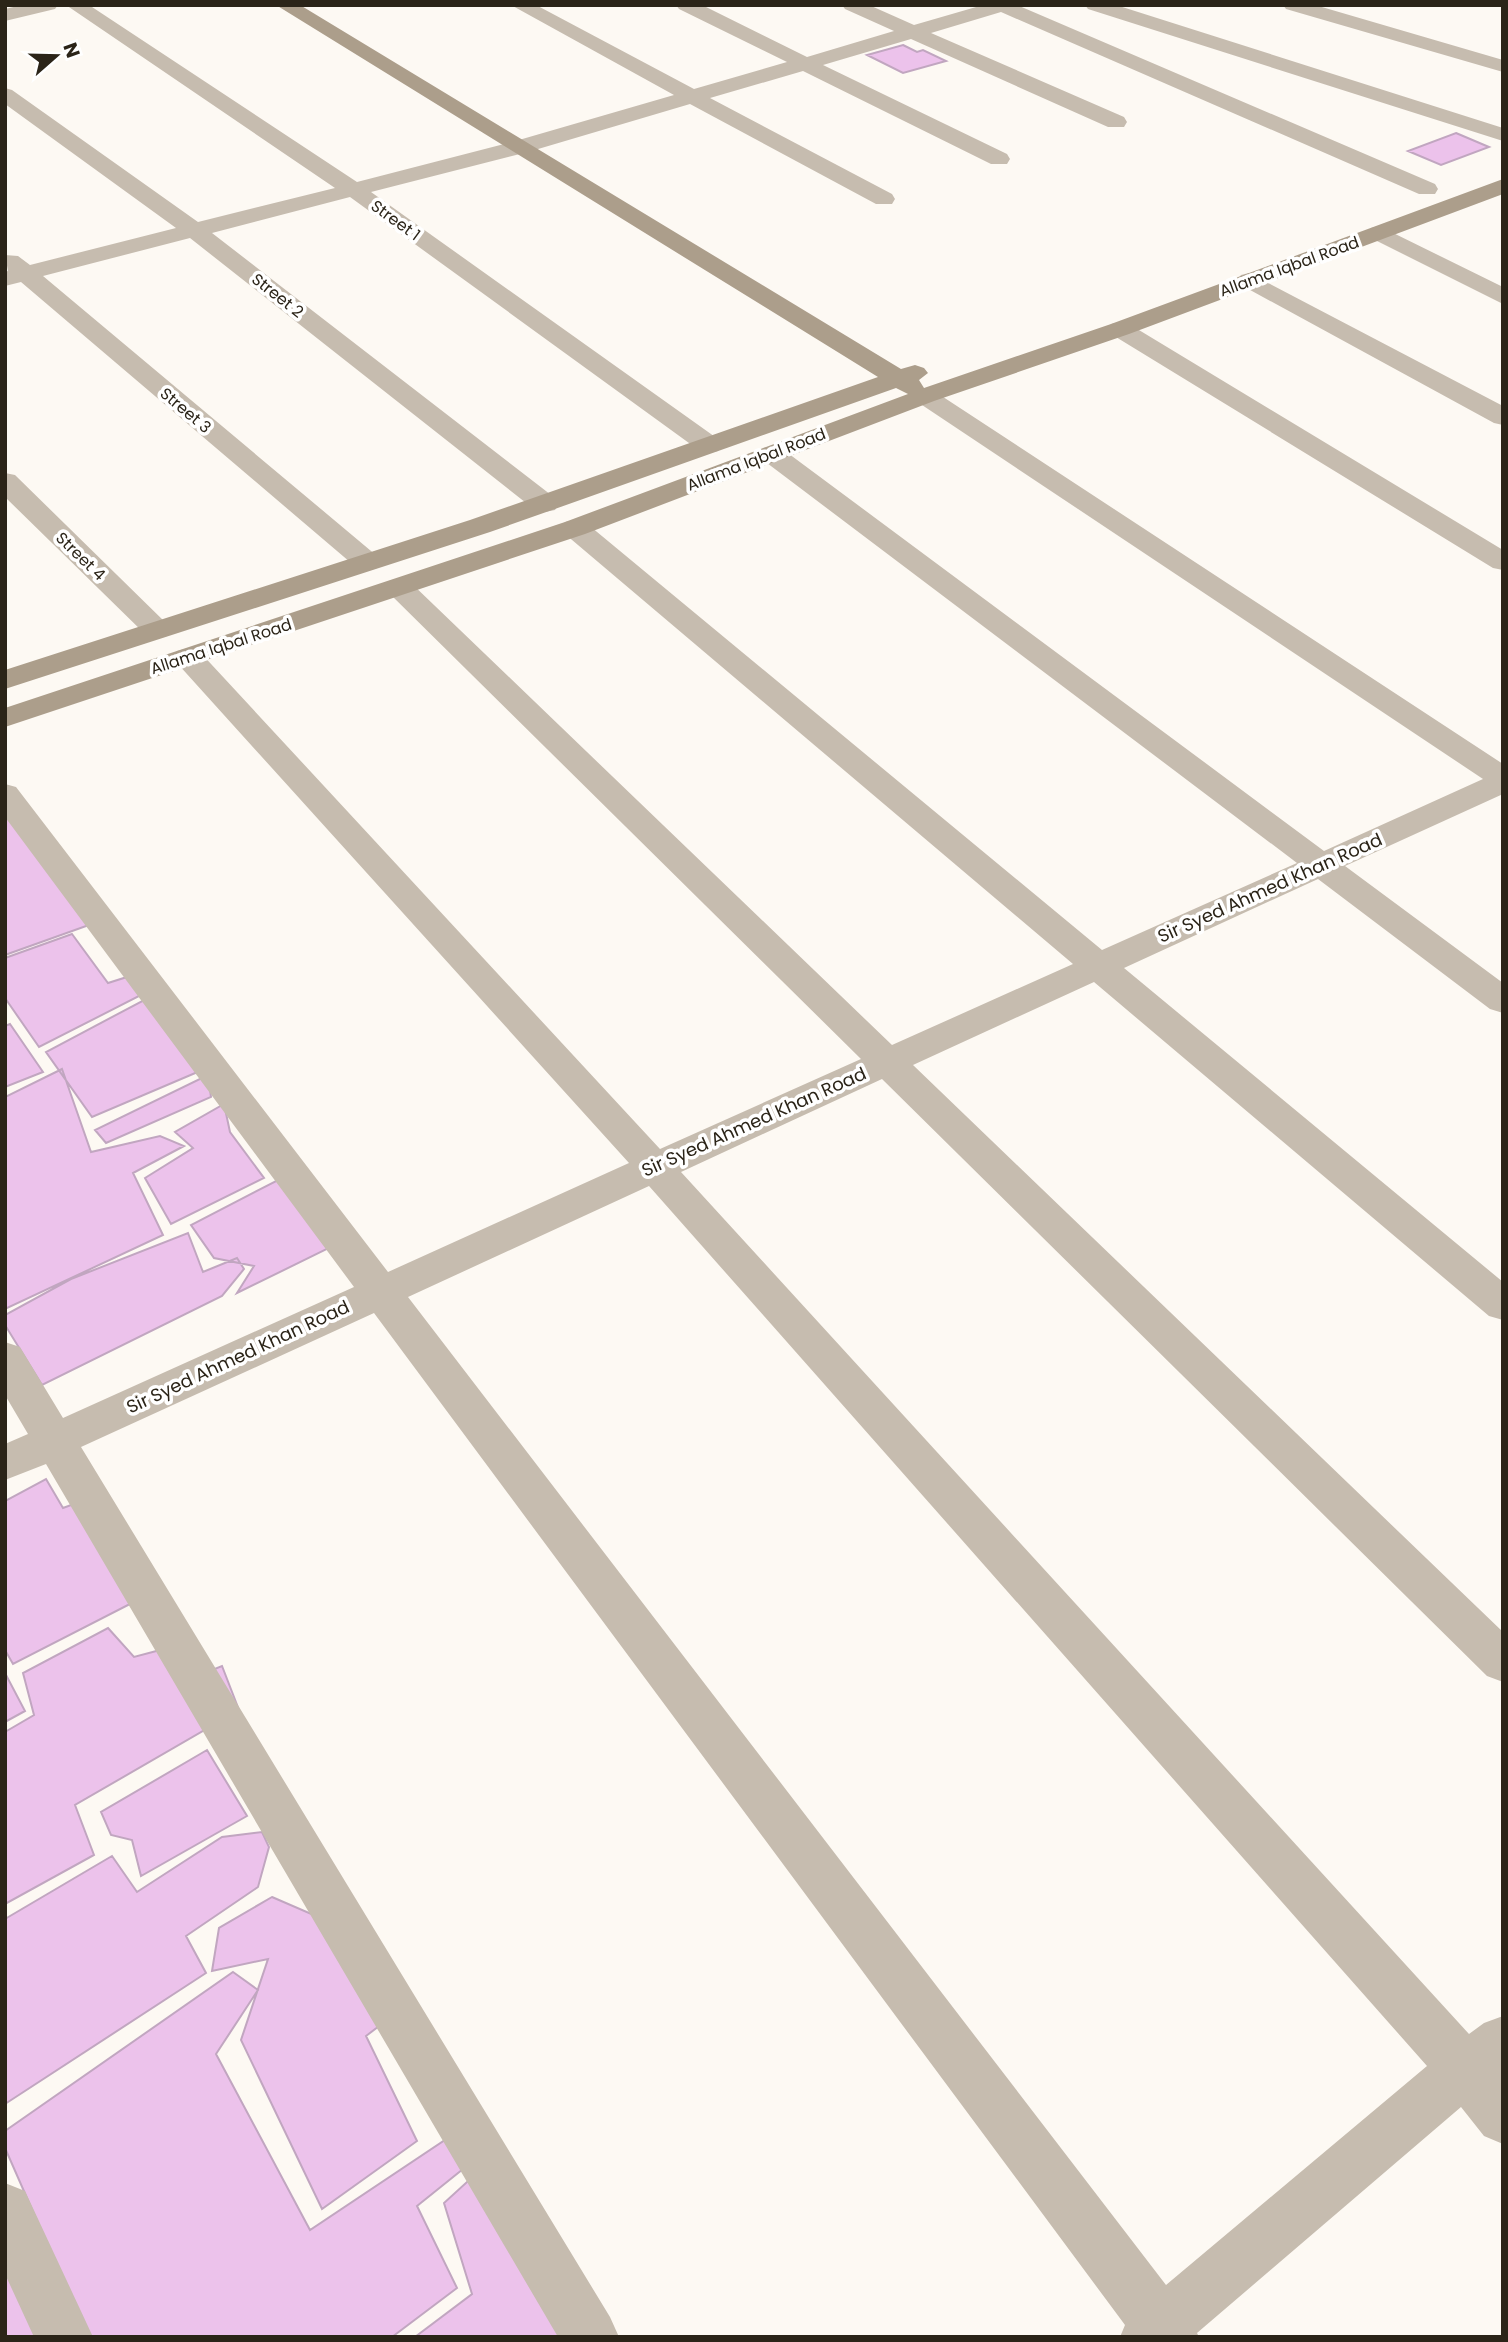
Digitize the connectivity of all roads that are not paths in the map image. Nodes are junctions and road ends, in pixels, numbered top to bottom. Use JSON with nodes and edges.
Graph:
{"nodes":[{"id":1,"x":48,"y":5,"type":"edge"},
{"id":2,"x":76,"y":5,"type":"edge"},
{"id":3,"x":286,"y":5,"type":"edge"},
{"id":4,"x":521,"y":5,"type":"edge"},
{"id":5,"x":686,"y":5,"type":"edge"},
{"id":6,"x":852,"y":5,"type":"edge"},
{"id":7,"x":1095,"y":5,"type":"edge"},
{"id":8,"x":1293,"y":5,"type":"edge"},
{"id":9,"x":1003,"y":6,"type":"edge"},
{"id":10,"x":5,"y":15,"type":"edge"},
{"id":11,"x":913,"y":32,"type":"junction"},
{"id":12,"x":806,"y":64,"type":"junction"},
{"id":13,"x":1503,"y":66,"type":"edge"},
{"id":14,"x":5,"y":94,"type":"edge"},
{"id":15,"x":695,"y":96,"type":"junction"},
{"id":16,"x":1116,"y":122,"type":"dead end"},
{"id":17,"x":1503,"y":135,"type":"edge"},
{"id":18,"x":520,"y":147,"type":"junction"},
{"id":19,"x":999,"y":159,"type":"dead end"},
{"id":20,"x":1503,"y":161,"type":"edge"},
{"id":21,"x":1427,"y":189,"type":"junction"},
{"id":22,"x":354,"y":190,"type":"junction"},
{"id":23,"x":1499,"y":191,"type":"edge"},
{"id":24,"x":884,"y":199,"type":"dead end"},
{"id":25,"x":194,"y":230,"type":"junction"},
{"id":26,"x":1379,"y":233,"type":"junction"},
{"id":27,"x":1210,"y":269,"type":"dead end"},
{"id":28,"x":12,"y":270,"type":"edge"},
{"id":29,"x":1249,"y":280,"type":"junction"},
{"id":30,"x":1503,"y":297,"type":"edge"},
{"id":31,"x":1120,"y":329,"type":"junction"},
{"id":32,"x":938,"y":365,"type":"dead end"},
{"id":33,"x":899,"y":379,"type":"junction"},
{"id":34,"x":925,"y":396,"type":"junction"},
{"id":35,"x":1503,"y":417,"type":"edge"},
{"id":36,"x":709,"y":445,"type":"junction"},
{"id":37,"x":772,"y":453,"type":"junction"},
{"id":38,"x":5,"y":481,"type":"edge"},
{"id":39,"x":545,"y":504,"type":"junction"},
{"id":40,"x":575,"y":528,"type":"junction"},
{"id":41,"x":367,"y":562,"type":"junction"},
{"id":42,"x":1503,"y":562,"type":"edge"},
{"id":43,"x":399,"y":587,"type":"junction"},
{"id":44,"x":157,"y":630,"type":"junction"},
{"id":45,"x":188,"y":657,"type":"junction"},
{"id":46,"x":5,"y":680,"type":"edge"},
{"id":47,"x":5,"y":719,"type":"edge"},
{"id":48,"x":1503,"y":780,"type":"edge"},
{"id":49,"x":5,"y":794,"type":"edge"},
{"id":50,"x":1321,"y":864,"type":"junction"},
{"id":51,"x":1097,"y":967,"type":"junction"},
{"id":52,"x":1503,"y":1001,"type":"edge"},
{"id":53,"x":888,"y":1062,"type":"junction"},
{"id":54,"x":654,"y":1168,"type":"junction"},
{"id":55,"x":381,"y":1292,"type":"junction"},
{"id":56,"x":1503,"y":1305,"type":"edge"},
{"id":57,"x":5,"y":1358,"type":"edge"},
{"id":58,"x":53,"y":1441,"type":"junction"},
{"id":59,"x":5,"y":1463,"type":"edge"},
{"id":60,"x":1503,"y":1662,"type":"edge"},
{"id":61,"x":1484,"y":2055,"type":"edge"},
{"id":62,"x":1503,"y":2117,"type":"edge"},
{"id":63,"x":5,"y":2211,"type":"edge"},
{"id":64,"x":1160,"y":2333,"type":"edge"},
{"id":65,"x":64,"y":2337,"type":"edge"},
{"id":66,"x":590,"y":2337,"type":"edge"}],
"edges":[{"from":1,"to":10,"type":"street"},
{"from":2,"to":22,"type":"street","name":"Street 1"},
{"from":3,"to":18,"type":"street"},
{"from":4,"to":15,"type":"street"},
{"from":5,"to":12,"type":"street"},
{"from":6,"to":11,"type":"street"},
{"from":7,"to":17,"type":"street"},
{"from":8,"to":13,"type":"street"},
{"from":9,"to":11,"type":"street"},
{"from":9,"to":21,"type":"street"},
{"from":11,"to":12,"type":"street"},
{"from":11,"to":16,"type":"street"},
{"from":12,"to":15,"type":"street"},
{"from":12,"to":19,"type":"street"},
{"from":14,"to":25,"type":"street","name":"Street 2"},
{"from":15,"to":18,"type":"street"},
{"from":15,"to":24,"type":"street"},
{"from":18,"to":22,"type":"street"},
{"from":18,"to":33,"type":"street"},
{"from":20,"to":21,"type":"street","name":"Allama Iqbal Road"},
{"from":21,"to":27,"type":"street","name":"Allama Iqbal Road"},
{"from":22,"to":25,"type":"street"},
{"from":22,"to":36,"type":"street","name":"Street 1"},
{"from":23,"to":26,"type":"street","name":"Allama Iqbal Road"},
{"from":25,"to":28,"type":"street"},
{"from":25,"to":39,"type":"street","name":"Street 2"},
{"from":26,"to":29,"type":"street","name":"Allama Iqbal Road"},
{"from":26,"to":30,"type":"street"},
{"from":28,"to":41,"type":"street","name":"Street 3"},
{"from":29,"to":31,"type":"street","name":"Allama Iqbal Road"},
{"from":29,"to":35,"type":"street"},
{"from":31,"to":34,"type":"street","name":"Allama Iqbal Road"},
{"from":31,"to":42,"type":"street"},
{"from":32,"to":33,"type":"street","name":"Allama Iqbal Road"},
{"from":33,"to":34,"type":"street"},
{"from":33,"to":36,"type":"street","name":"Allama Iqbal Road"},
{"from":34,"to":37,"type":"street","name":"Allama Iqbal Road"},
{"from":34,"to":48,"type":"street"},
{"from":36,"to":39,"type":"street","name":"Allama Iqbal Road"},
{"from":37,"to":40,"type":"street","name":"Allama Iqbal Road"},
{"from":37,"to":50,"type":"street"},
{"from":38,"to":44,"type":"street","name":"Street 4"},
{"from":39,"to":41,"type":"street","name":"Allama Iqbal Road"},
{"from":40,"to":43,"type":"street","name":"Allama Iqbal Road"},
{"from":40,"to":51,"type":"street"},
{"from":41,"to":44,"type":"street","name":"Allama Iqbal Road"},
{"from":43,"to":45,"type":"street","name":"Allama Iqbal Road"},
{"from":43,"to":53,"type":"street"},
{"from":44,"to":46,"type":"street","name":"Allama Iqbal Road"},
{"from":45,"to":47,"type":"street","name":"Allama Iqbal Road"},
{"from":45,"to":54,"type":"street"},
{"from":48,"to":50,"type":"street","name":"Sir Syed Ahmed Khan Road"},
{"from":49,"to":55,"type":"street"},
{"from":50,"to":51,"type":"street","name":"Sir Syed Ahmed Khan Road"},
{"from":50,"to":52,"type":"street"},
{"from":51,"to":53,"type":"street","name":"Sir Syed Ahmed Khan Road"},
{"from":51,"to":56,"type":"street"},
{"from":53,"to":54,"type":"street","name":"Sir Syed Ahmed Khan Road"},
{"from":53,"to":60,"type":"street"},
{"from":54,"to":55,"type":"street","name":"Sir Syed Ahmed Khan Road"},
{"from":54,"to":61,"type":"street"},
{"from":55,"to":58,"type":"street","name":"Sir Syed Ahmed Khan Road"},
{"from":55,"to":64,"type":"street"},
{"from":57,"to":58,"type":"street"},
{"from":58,"to":59,"type":"street","name":"Sir Syed Ahmed Khan Road"},
{"from":58,"to":66,"type":"street"},
{"from":61,"to":62,"type":"street"},
{"from":61,"to":64,"type":"street"},
{"from":63,"to":65,"type":"street"}]}
